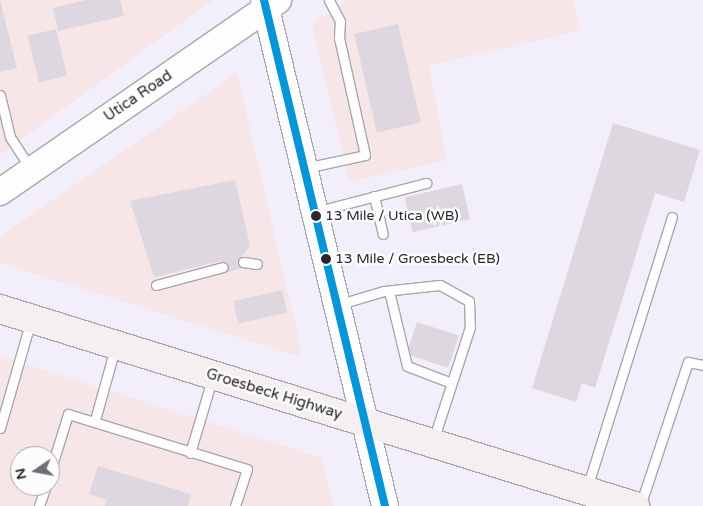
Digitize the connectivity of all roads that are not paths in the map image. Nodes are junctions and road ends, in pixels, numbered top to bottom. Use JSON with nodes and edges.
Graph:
{"nodes":[{"id":1,"x":329,"y":0,"type":"edge"},
{"id":2,"x":269,"y":3,"type":"edge"},
{"id":3,"x":0,"y":95,"type":"edge"},
{"id":4,"x":305,"y":168,"type":"junction"},
{"id":5,"x":31,"y":170,"type":"junction"},
{"id":6,"x":426,"y":184,"type":"dead end"},
{"id":7,"x":0,"y":192,"type":"edge"},
{"id":8,"x":374,"y":196,"type":"junction"},
{"id":9,"x":315,"y":212,"type":"junction"},
{"id":10,"x":672,"y":217,"type":"dead end"},
{"id":11,"x":383,"y":234,"type":"dead end"},
{"id":12,"x":243,"y":262,"type":"dead end"},
{"id":13,"x":257,"y":264,"type":"dead end"},
{"id":14,"x":223,"y":267,"type":"dead end"},
{"id":15,"x":156,"y":286,"type":"dead end"},
{"id":16,"x":389,"y":290,"type":"junction"},
{"id":17,"x":337,"y":305,"type":"junction"},
{"id":18,"x":0,"y":309,"type":"edge"},
{"id":19,"x":32,"y":319,"type":"junction"},
{"id":20,"x":116,"y":345,"type":"junction"},
{"id":21,"x":703,"y":365,"type":"edge"},
{"id":22,"x":213,"y":375,"type":"junction"},
{"id":23,"x":449,"y":382,"type":"junction"},
{"id":24,"x":95,"y":420,"type":"junction"},
{"id":25,"x":365,"y":423,"type":"junction"},
{"id":26,"x":0,"y":428,"type":"edge"},
{"id":27,"x":432,"y":444,"type":"junction"},
{"id":28,"x":58,"y":446,"type":"edge"},
{"id":29,"x":190,"y":453,"type":"junction"},
{"id":30,"x":586,"y":491,"type":"junction"},
{"id":31,"x":627,"y":505,"type":"edge"},
{"id":32,"x":235,"y":506,"type":"edge"},
{"id":33,"x":385,"y":506,"type":"edge"}],
"edges":[{"from":1,"to":4,"type":"lane"},
{"from":2,"to":4,"type":"main road"},
{"from":2,"to":5,"type":"main road","name":"Utica Road"},
{"from":3,"to":5,"type":"lane"},
{"from":4,"to":9,"type":"main road"},
{"from":5,"to":7,"type":"main road","name":"Utica Road"},
{"from":6,"to":8,"type":"lane"},
{"from":8,"to":9,"type":"lane"},
{"from":8,"to":11,"type":"lane"},
{"from":9,"to":17,"type":"main road"},
{"from":10,"to":30,"type":"lane"},
{"from":12,"to":13,"type":"lane"},
{"from":14,"to":15,"type":"lane"},
{"from":16,"to":17,"type":"lane"},
{"from":16,"to":23,"type":"lane"},
{"from":16,"to":23,"type":"lane"},
{"from":17,"to":25,"type":"main road"},
{"from":18,"to":19,"type":"main road","name":"Groesbeck Highway"},
{"from":19,"to":20,"type":"main road","name":"Groesbeck Highway"},
{"from":19,"to":26,"type":"lane"},
{"from":20,"to":22,"type":"main road","name":"Groesbeck Highway"},
{"from":20,"to":24,"type":"lane"},
{"from":21,"to":31,"type":"lane"},
{"from":22,"to":25,"type":"main road","name":"Groesbeck Highway"},
{"from":22,"to":29,"type":"lane"},
{"from":23,"to":27,"type":"lane"},
{"from":24,"to":28,"type":"lane"},
{"from":24,"to":29,"type":"lane"},
{"from":25,"to":27,"type":"main road","name":"Groesbeck Highway"},
{"from":25,"to":33,"type":"main road"},
{"from":27,"to":30,"type":"main road","name":"Groesbeck Highway"},
{"from":29,"to":32,"type":"lane"},
{"from":30,"to":31,"type":"main road","name":"Groesbeck Highway"}]}
